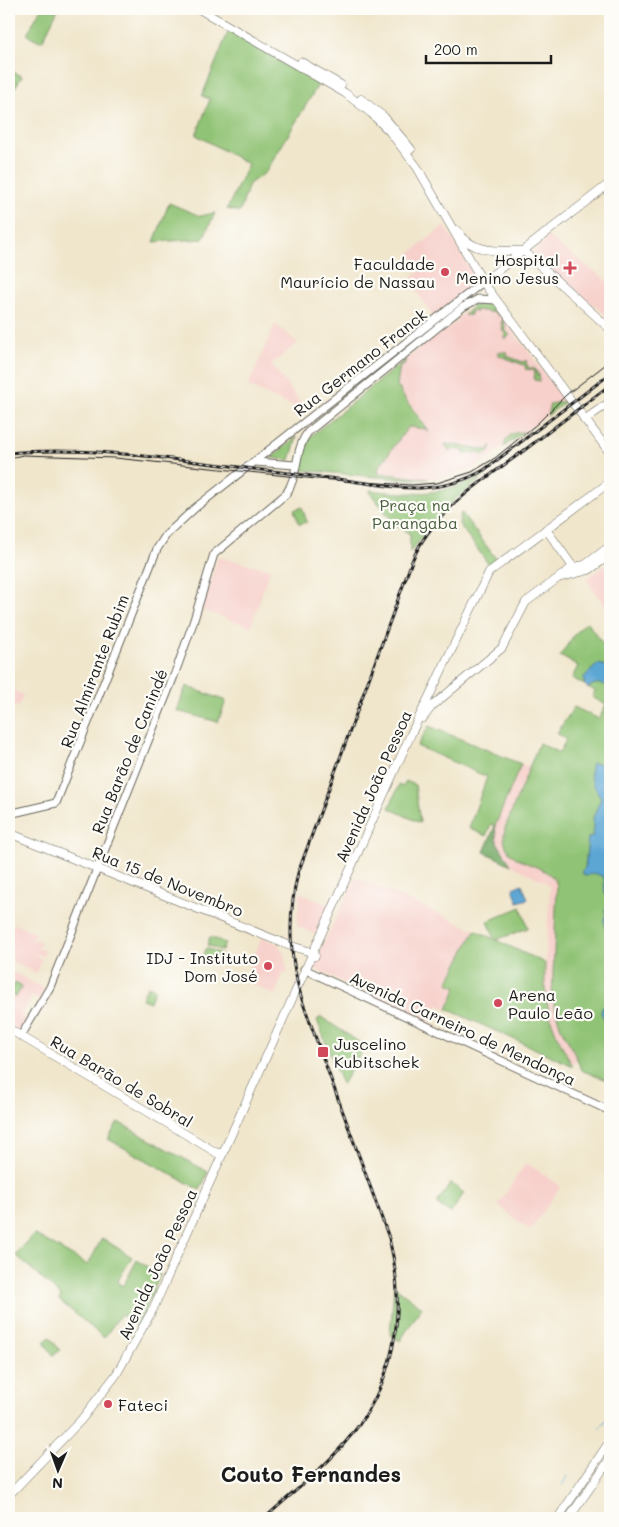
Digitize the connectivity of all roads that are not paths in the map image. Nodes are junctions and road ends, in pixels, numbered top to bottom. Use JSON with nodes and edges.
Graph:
{"nodes":[{"id":1,"x":199,"y":9,"type":"edge"},
{"id":2,"x":209,"y":9,"type":"edge"},
{"id":3,"x":610,"y":183,"type":"edge"},
{"id":4,"x":524,"y":251,"type":"junction"},
{"id":5,"x":483,"y":282,"type":"junction"},
{"id":6,"x":496,"y":300,"type":"junction"},
{"id":7,"x":610,"y":326,"type":"edge"},
{"id":8,"x":610,"y":402,"type":"edge"},
{"id":9,"x":308,"y":420,"type":"junction"},
{"id":10,"x":584,"y":420,"type":"junction"},
{"id":11,"x":610,"y":453,"type":"edge"},
{"id":12,"x":255,"y":462,"type":"junction"},
{"id":13,"x":295,"y":465,"type":"junction"},
{"id":14,"x":610,"y":482,"type":"edge"},
{"id":15,"x":546,"y":529,"type":"junction"},
{"id":16,"x":610,"y":546,"type":"edge"},
{"id":17,"x":157,"y":549,"type":"joint"},
{"id":18,"x":610,"y":555,"type":"edge"},
{"id":19,"x":573,"y":567,"type":"junction"},
{"id":20,"x":560,"y":577,"type":"junction"},
{"id":21,"x":439,"y":680,"type":"junction"},
{"id":22,"x":437,"y":702,"type":"junction"},
{"id":23,"x":9,"y":814,"type":"edge"},
{"id":24,"x":9,"y":833,"type":"edge"},
{"id":25,"x":98,"y":867,"type":"junction"},
{"id":26,"x":313,"y":955,"type":"junction"},
{"id":27,"x":306,"y":970,"type":"junction"},
{"id":28,"x":9,"y":1029,"type":"edge"},
{"id":29,"x":21,"y":1036,"type":"junction"},
{"id":30,"x":610,"y":1111,"type":"edge"},
{"id":31,"x":223,"y":1153,"type":"junction"},
{"id":32,"x":610,"y":1442,"type":"edge"},
{"id":33,"x":610,"y":1459,"type":"edge"},
{"id":34,"x":9,"y":1495,"type":"edge"},
{"id":35,"x":558,"y":1518,"type":"edge"},
{"id":36,"x":570,"y":1518,"type":"edge"}],
"edges":[{"from":1,"to":5,"type":"main road"},
{"from":2,"to":4,"type":"main road"},
{"from":3,"to":4,"type":"main road","name":"Rua Germano Franck"},
{"from":4,"to":5,"type":"main road","name":"Rua Germano Franck"},
{"from":4,"to":7,"type":"main road"},
{"from":5,"to":6,"type":"main road"},
{"from":5,"to":9,"type":"main road","name":"Rua Germano Franck"},
{"from":6,"to":10,"type":"main road"},
{"from":6,"to":13,"type":"main road","name":"Rua Germano Franck"},
{"from":8,"to":10,"type":"main road"},
{"from":9,"to":12,"type":"main road","name":"Rua Germano Franck"},
{"from":9,"to":13,"type":"main road"},
{"from":10,"to":11,"type":"main road"},
{"from":12,"to":13,"type":"main road"},
{"from":12,"to":17,"type":"main road","name":"Rua Germano Franck"},
{"from":13,"to":25,"type":"main road","name":"Rua Barão de Canindé"},
{"from":14,"to":15,"type":"main road"},
{"from":15,"to":19,"type":"main road"},
{"from":15,"to":21,"type":"main road","name":"Avenida João Pessoa"},
{"from":16,"to":19,"type":"main road","name":"Avenida João Pessoa"},
{"from":17,"to":23,"type":"main road","name":"Rua Almirante Rubim"},
{"from":18,"to":20,"type":"main road"},
{"from":19,"to":20,"type":"main road","name":"Avenida João Pessoa"},
{"from":20,"to":22,"type":"main road","name":"Avenida João Pessoa"},
{"from":21,"to":22,"type":"main road"},
{"from":21,"to":26,"type":"main road","name":"Avenida João Pessoa"},
{"from":22,"to":26,"type":"main road","name":"Avenida João Pessoa"},
{"from":24,"to":25,"type":"main road","name":"Rua 15 de Novembro"},
{"from":25,"to":26,"type":"main road","name":"Rua 15 de Novembro"},
{"from":25,"to":29,"type":"main road","name":"Rua Barão de Canindé"},
{"from":26,"to":27,"type":"main road","name":"Avenida João Pessoa"},
{"from":27,"to":30,"type":"main road","name":"Avenida Carneiro de Mendonça"},
{"from":27,"to":31,"type":"main road","name":"Avenida João Pessoa"},
{"from":28,"to":29,"type":"main road","name":"Rua Barão de Sobral"},
{"from":29,"to":31,"type":"main road","name":"Rua Barão de Sobral"},
{"from":31,"to":34,"type":"main road","name":"Avenida João Pessoa"},
{"from":32,"to":35,"type":"main road"},
{"from":33,"to":36,"type":"main road"}]}
